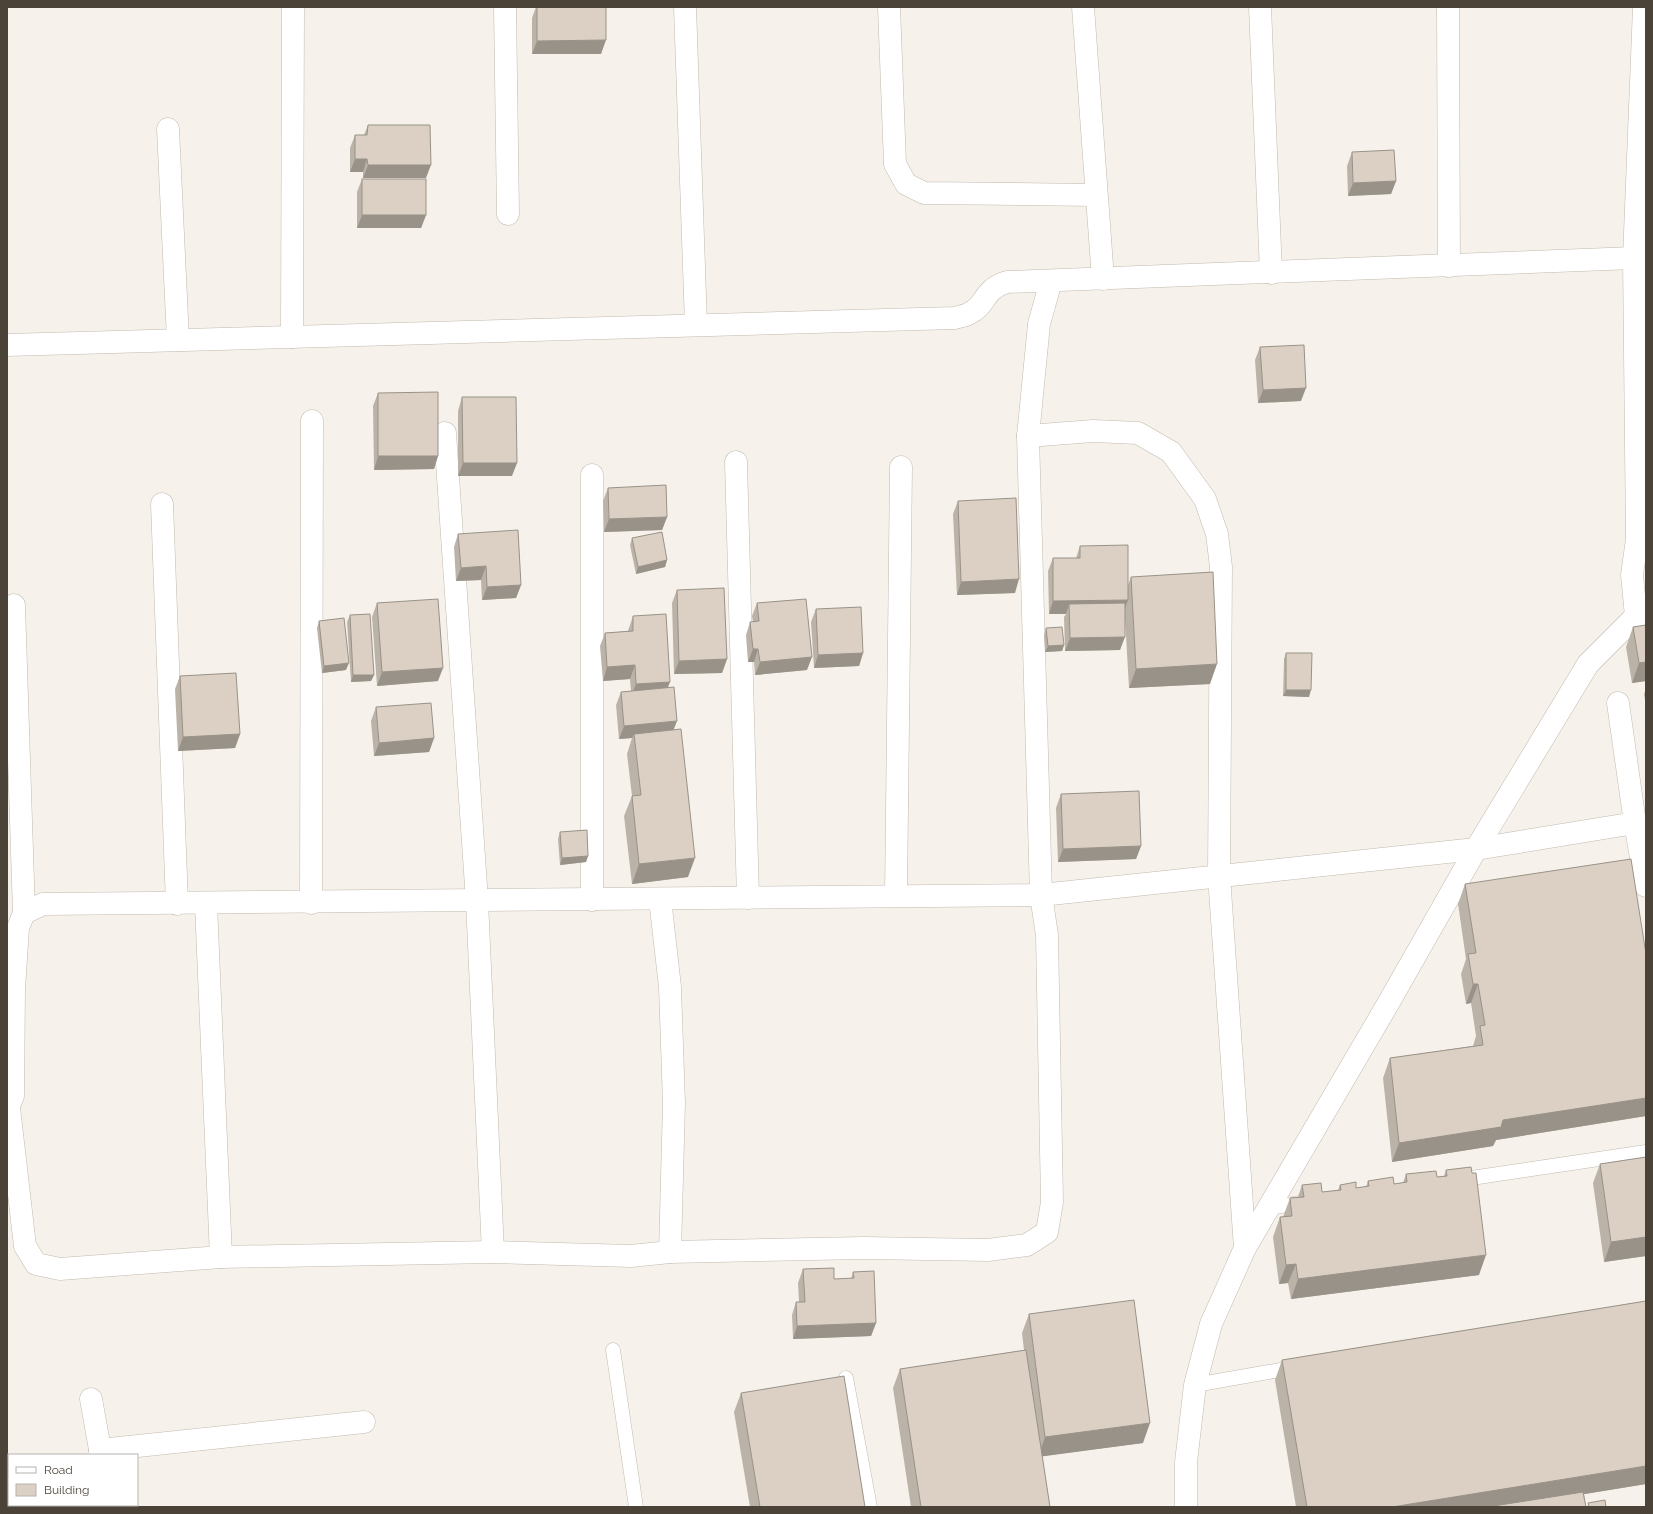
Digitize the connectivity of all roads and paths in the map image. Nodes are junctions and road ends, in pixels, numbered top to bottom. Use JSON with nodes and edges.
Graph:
{"nodes":[{"id":1,"x":294,"y":7,"type":"edge"},
{"id":2,"x":505,"y":7,"type":"edge"},
{"id":3,"x":685,"y":7,"type":"edge"},
{"id":4,"x":889,"y":7,"type":"edge"},
{"id":5,"x":1083,"y":7,"type":"edge"},
{"id":6,"x":1260,"y":7,"type":"edge"},
{"id":7,"x":1448,"y":7,"type":"edge"},
{"id":8,"x":1644,"y":7,"type":"edge"},
{"id":9,"x":1645,"y":45,"type":"edge"},
{"id":10,"x":168,"y":129,"type":"dead end"},
{"id":11,"x":1096,"y":195,"type":"junction"},
{"id":12,"x":508,"y":214,"type":"dead end"},
{"id":13,"x":1634,"y":258,"type":"junction"},
{"id":14,"x":1449,"y":266,"type":"junction"},
{"id":15,"x":1271,"y":273,"type":"junction"},
{"id":16,"x":1103,"y":279,"type":"junction"},
{"id":17,"x":1051,"y":281,"type":"junction"},
{"id":18,"x":696,"y":325,"type":"junction"},
{"id":19,"x":292,"y":337,"type":"junction"},
{"id":20,"x":178,"y":340,"type":"junction"},
{"id":21,"x":7,"y":345,"type":"edge"},
{"id":22,"x":312,"y":421,"type":"dead end"},
{"id":23,"x":445,"y":433,"type":"dead end"},
{"id":24,"x":1028,"y":436,"type":"junction"},
{"id":25,"x":736,"y":462,"type":"dead end"},
{"id":26,"x":901,"y":467,"type":"dead end"},
{"id":27,"x":592,"y":475,"type":"dead end"},
{"id":28,"x":162,"y":504,"type":"dead end"},
{"id":29,"x":14,"y":605,"type":"dead end"},
{"id":30,"x":1641,"y":615,"type":"edge"},
{"id":31,"x":1618,"y":703,"type":"dead end"},
{"id":32,"x":1635,"y":823,"type":"junction"},
{"id":33,"x":1476,"y":849,"type":"junction"},
{"id":34,"x":1219,"y":876,"type":"junction"},
{"id":35,"x":1646,"y":886,"type":"edge"},
{"id":36,"x":1041,"y":894,"type":"junction"},
{"id":37,"x":896,"y":896,"type":"junction"},
{"id":38,"x":748,"y":898,"type":"junction"},
{"id":39,"x":660,"y":899,"type":"junction"},
{"id":40,"x":592,"y":900,"type":"junction"},
{"id":41,"x":477,"y":901,"type":"junction"},
{"id":42,"x":311,"y":903,"type":"junction"},
{"id":43,"x":177,"y":904,"type":"junction"},
{"id":44,"x":206,"y":904,"type":"junction"},
{"id":45,"x":24,"y":913,"type":"junction"},
{"id":46,"x":8,"y":1109,"type":"edge"},
{"id":47,"x":1646,"y":1152,"type":"edge"},
{"id":48,"x":1444,"y":1182,"type":"edge"},
{"id":49,"x":1320,"y":1200,"type":"edge"},
{"id":50,"x":1268,"y":1208,"type":"junction"},
{"id":51,"x":1244,"y":1248,"type":"junction"},
{"id":52,"x":492,"y":1252,"type":"junction"},
{"id":53,"x":670,"y":1252,"type":"junction"},
{"id":54,"x":221,"y":1257,"type":"junction"},
{"id":55,"x":614,"y":1350,"type":"dead end"},
{"id":56,"x":1311,"y":1364,"type":"edge"},
{"id":57,"x":846,"y":1378,"type":"edge"},
{"id":58,"x":1195,"y":1385,"type":"junction"},
{"id":59,"x":91,"y":1399,"type":"dead end"},
{"id":60,"x":364,"y":1422,"type":"dead end"},
{"id":61,"x":100,"y":1452,"type":"edge"},
{"id":62,"x":636,"y":1507,"type":"edge"},
{"id":63,"x":870,"y":1507,"type":"edge"},
{"id":64,"x":1186,"y":1507,"type":"edge"}],
"edges":[{"from":1,"to":19,"type":"street"},
{"from":2,"to":12,"type":"street"},
{"from":3,"to":18,"type":"street"},
{"from":4,"to":11,"type":"street"},
{"from":5,"to":11,"type":"street"},
{"from":6,"to":15,"type":"street"},
{"from":7,"to":14,"type":"street"},
{"from":8,"to":9,"type":"street"},
{"from":9,"to":13,"type":"street"},
{"from":10,"to":20,"type":"street"},
{"from":11,"to":16,"type":"street"},
{"from":13,"to":14,"type":"street"},
{"from":13,"to":30,"type":"street"},
{"from":14,"to":15,"type":"street"},
{"from":15,"to":16,"type":"street"},
{"from":16,"to":17,"type":"street"},
{"from":17,"to":18,"type":"street"},
{"from":17,"to":24,"type":"street"},
{"from":18,"to":19,"type":"street"},
{"from":19,"to":20,"type":"street"},
{"from":20,"to":21,"type":"street"},
{"from":22,"to":42,"type":"street"},
{"from":23,"to":41,"type":"street"},
{"from":24,"to":34,"type":"street"},
{"from":24,"to":36,"type":"street"},
{"from":25,"to":38,"type":"street"},
{"from":26,"to":37,"type":"street"},
{"from":27,"to":40,"type":"street"},
{"from":28,"to":43,"type":"street"},
{"from":29,"to":45,"type":"street"},
{"from":30,"to":33,"type":"street"},
{"from":31,"to":32,"type":"street"},
{"from":32,"to":33,"type":"street"},
{"from":32,"to":35,"type":"street"},
{"from":33,"to":34,"type":"street"},
{"from":33,"to":50,"type":"street"},
{"from":34,"to":36,"type":"street"},
{"from":34,"to":51,"type":"street"},
{"from":36,"to":37,"type":"street"},
{"from":36,"to":53,"type":"street"},
{"from":37,"to":38,"type":"street"},
{"from":38,"to":39,"type":"street"},
{"from":39,"to":40,"type":"street"},
{"from":39,"to":53,"type":"street"},
{"from":40,"to":41,"type":"street"},
{"from":41,"to":42,"type":"street"},
{"from":41,"to":52,"type":"street"},
{"from":42,"to":44,"type":"street"},
{"from":43,"to":44,"type":"street"},
{"from":43,"to":45,"type":"street"},
{"from":44,"to":54,"type":"street"},
{"from":45,"to":46,"type":"street"},
{"from":46,"to":54,"type":"street"},
{"from":47,"to":48,"type":"lane"},
{"from":49,"to":50,"type":"lane"},
{"from":50,"to":51,"type":"street"},
{"from":51,"to":58,"type":"street"},
{"from":52,"to":53,"type":"street"},
{"from":52,"to":54,"type":"street"},
{"from":55,"to":62,"type":"lane"},
{"from":56,"to":58,"type":"lane"},
{"from":57,"to":63,"type":"lane"},
{"from":58,"to":64,"type":"street"},
{"from":59,"to":61,"type":"street"},
{"from":60,"to":61,"type":"street"}]}
